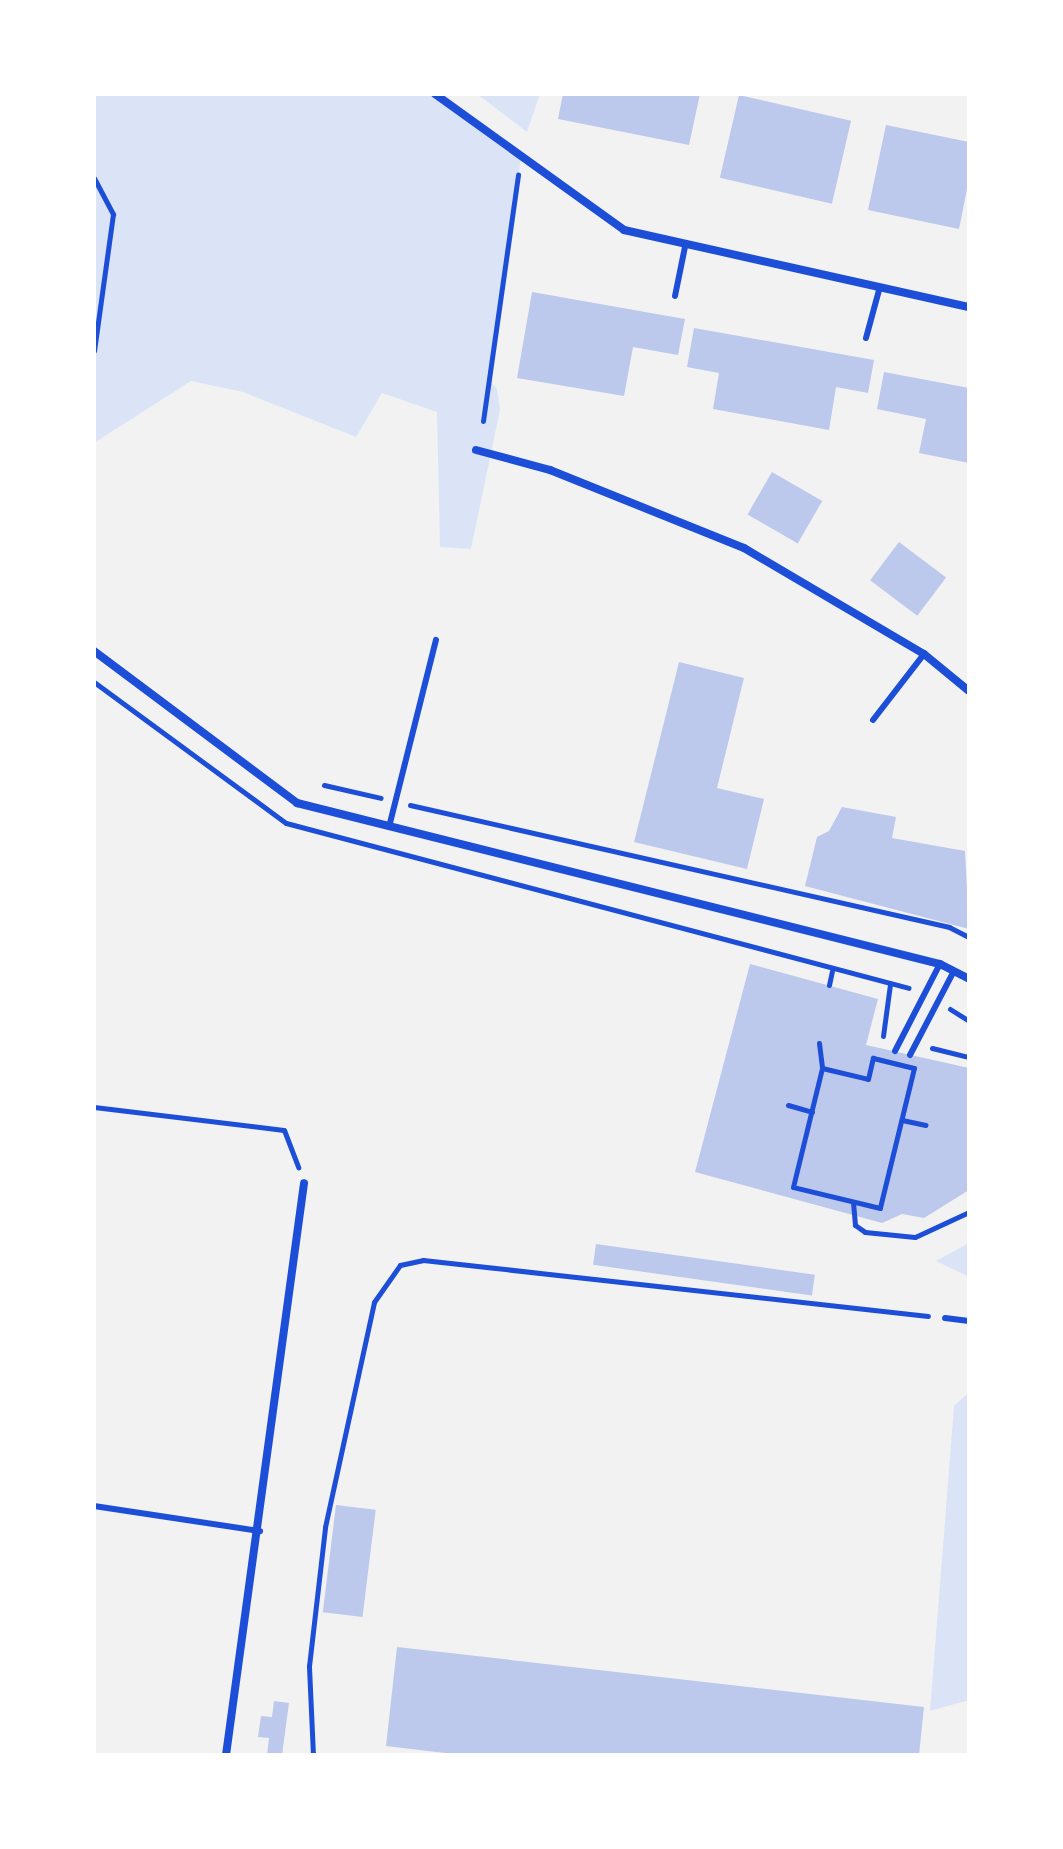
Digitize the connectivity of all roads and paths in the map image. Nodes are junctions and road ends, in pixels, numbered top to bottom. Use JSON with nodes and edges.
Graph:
{"nodes":[{"id":1,"x":435,"y":94,"type":"edge"},
{"id":2,"x":521,"y":157,"type":"junction"},
{"id":3,"x":94,"y":178,"type":"edge"},
{"id":4,"x":685,"y":247,"type":"junction"},
{"id":5,"x":879,"y":290,"type":"junction"},
{"id":6,"x":675,"y":296,"type":"dead end"},
{"id":7,"x":969,"y":307,"type":"edge"},
{"id":8,"x":866,"y":338,"type":"dead end"},
{"id":9,"x":94,"y":351,"type":"edge"},
{"id":10,"x":483,"y":421,"type":"dead end"},
{"id":11,"x":476,"y":450,"type":"dead end"},
{"id":12,"x":436,"y":640,"type":"dead end"},
{"id":13,"x":94,"y":651,"type":"edge"},
{"id":14,"x":924,"y":654,"type":"junction"},
{"id":15,"x":969,"y":691,"type":"edge"},
{"id":16,"x":873,"y":720,"type":"dead end"},
{"id":17,"x":324,"y":785,"type":"dead end"},
{"id":18,"x":395,"y":801,"type":"junction"},
{"id":19,"x":389,"y":827,"type":"junction"},
{"id":20,"x":969,"y":937,"type":"edge"},
{"id":21,"x":940,"y":964,"type":"junction"},
{"id":22,"x":832,"y":971,"type":"dead end"},
{"id":23,"x":954,"y":971,"type":"junction"},
{"id":24,"x":969,"y":979,"type":"edge"},
{"id":25,"x":829,"y":985,"type":"dead end"},
{"id":26,"x":819,"y":1043,"type":"dead end"},
{"id":27,"x":895,"y":1051,"type":"dead end"},
{"id":28,"x":910,"y":1055,"type":"dead end"},
{"id":29,"x":961,"y":1055,"type":"dead end"},
{"id":30,"x":959,"y":1066,"type":"dead end"},
{"id":31,"x":822,"y":1068,"type":"junction"},
{"id":32,"x":788,"y":1105,"type":"dead end"},
{"id":33,"x":94,"y":1107,"type":"edge"},
{"id":34,"x":812,"y":1112,"type":"junction"},
{"id":35,"x":902,"y":1120,"type":"junction"},
{"id":36,"x":925,"y":1125,"type":"dead end"},
{"id":37,"x":304,"y":1183,"type":"joint"},
{"id":38,"x":853,"y":1202,"type":"junction"},
{"id":39,"x":969,"y":1212,"type":"edge"},
{"id":40,"x":945,"y":1318,"type":"joint"},
{"id":41,"x":969,"y":1321,"type":"edge"},
{"id":42,"x":94,"y":1506,"type":"edge"},
{"id":43,"x":260,"y":1531,"type":"junction"},
{"id":44,"x":226,"y":1755,"type":"edge"},
{"id":45,"x":313,"y":1755,"type":"edge"}],
"edges":[{"from":1,"to":2,"type":"street"},
{"from":2,"to":4,"type":"street"},
{"from":2,"to":10,"type":"path"},
{"from":3,"to":9,"type":"path"},
{"from":4,"to":5,"type":"street"},
{"from":4,"to":6,"type":"lane"},
{"from":5,"to":7,"type":"street"},
{"from":5,"to":8,"type":"lane"},
{"from":11,"to":14,"type":"street"},
{"from":12,"to":18,"type":"lane"},
{"from":13,"to":19,"type":"street"},
{"from":14,"to":15,"type":"street"},
{"from":14,"to":16,"type":"lane"},
{"from":17,"to":18,"type":"path"},
{"from":18,"to":19,"type":"lane"},
{"from":18,"to":20,"type":"path"},
{"from":19,"to":21,"type":"street"},
{"from":21,"to":23,"type":"street"},
{"from":21,"to":27,"type":"lane"},
{"from":22,"to":25,"type":"path"},
{"from":23,"to":24,"type":"street"},
{"from":23,"to":28,"type":"lane"},
{"from":26,"to":31,"type":"path"},
{"from":29,"to":30,"type":"path"},
{"from":31,"to":34,"type":"path"},
{"from":31,"to":35,"type":"path"},
{"from":32,"to":34,"type":"path"},
{"from":33,"to":37,"type":"path"},
{"from":34,"to":38,"type":"path"},
{"from":35,"to":36,"type":"path"},
{"from":35,"to":38,"type":"path"},
{"from":37,"to":43,"type":"street"},
{"from":38,"to":39,"type":"path"},
{"from":40,"to":41,"type":"lane"},
{"from":40,"to":45,"type":"path"},
{"from":42,"to":43,"type":"lane"},
{"from":43,"to":44,"type":"street"}]}
